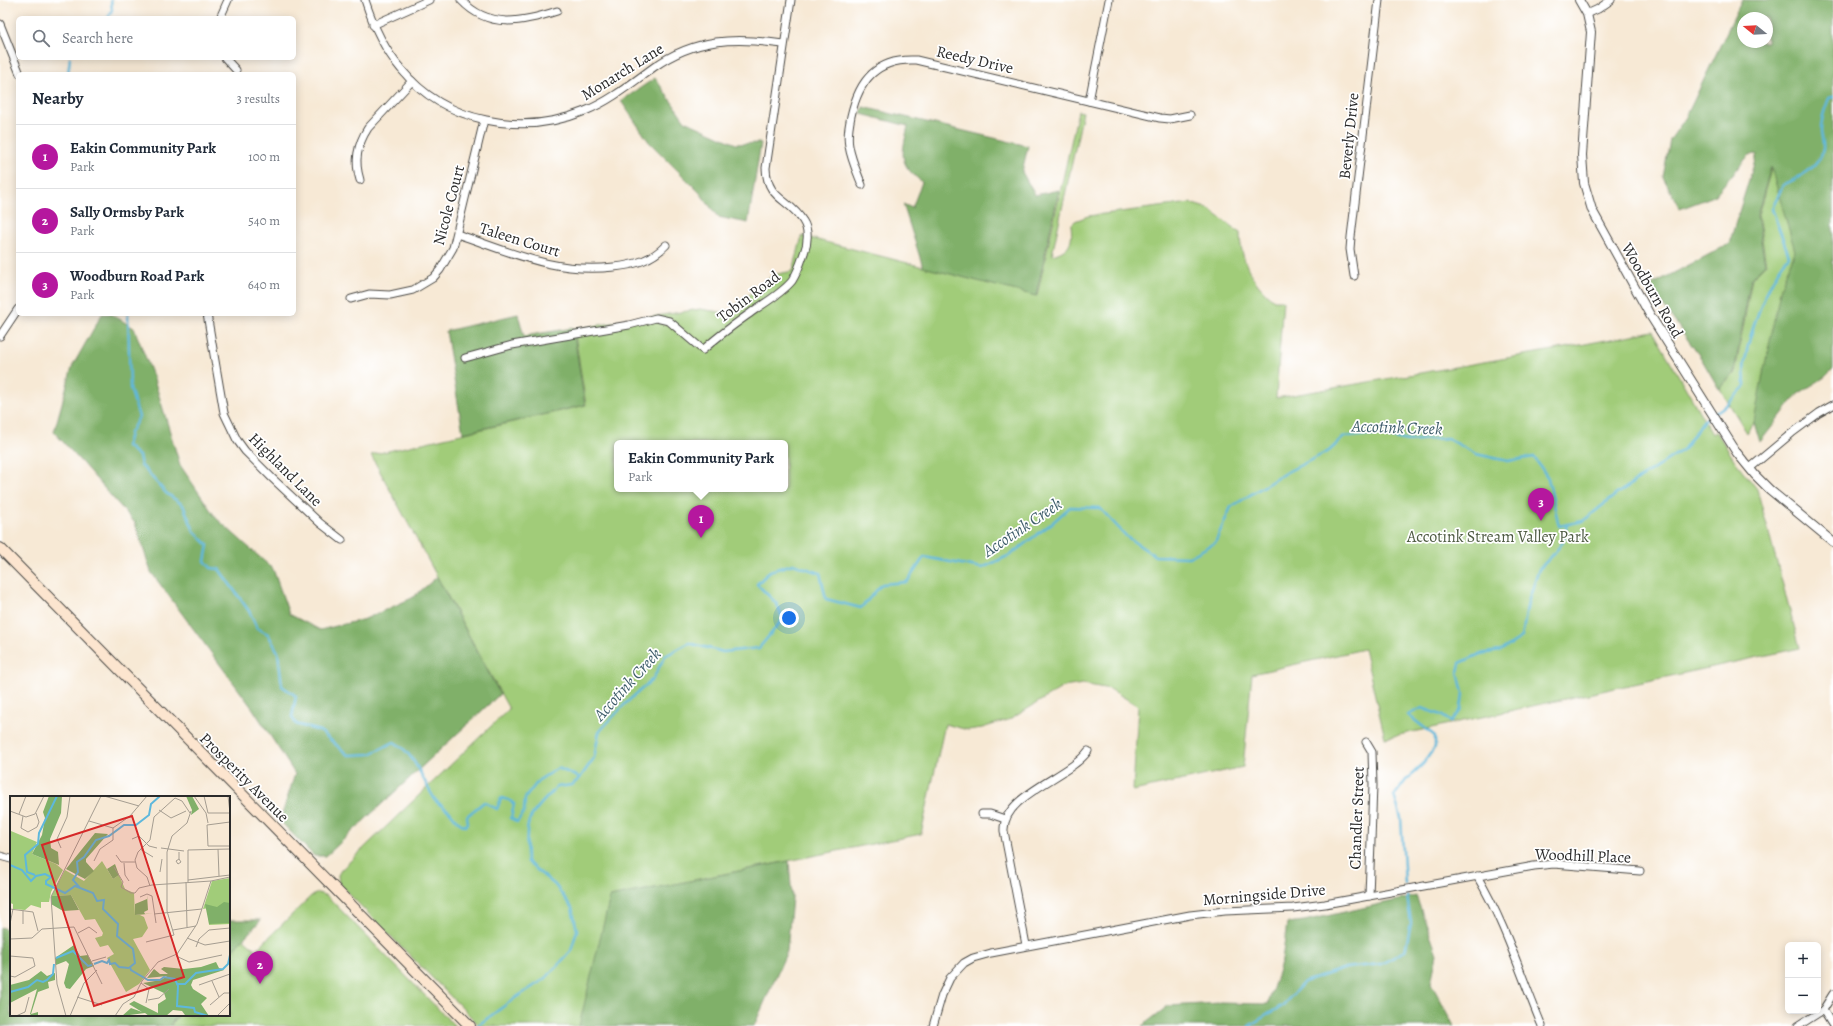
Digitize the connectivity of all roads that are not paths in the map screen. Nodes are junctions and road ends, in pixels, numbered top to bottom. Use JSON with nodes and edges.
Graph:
{"nodes":[{"id":1,"x":228,"y":0,"type":"edge"},
{"id":2,"x":365,"y":0,"type":"edge"},
{"id":3,"x":429,"y":0,"type":"edge"},
{"id":4,"x":461,"y":0,"type":"edge"},
{"id":5,"x":791,"y":0,"type":"edge"},
{"id":6,"x":1109,"y":0,"type":"edge"},
{"id":7,"x":1379,"y":0,"type":"edge"},
{"id":8,"x":1579,"y":0,"type":"edge"},
{"id":9,"x":1611,"y":0,"type":"edge"},
{"id":10,"x":557,"y":11,"type":"dead end"},
{"id":11,"x":1587,"y":14,"type":"junction"},
{"id":12,"x":221,"y":16,"type":"edge"},
{"id":13,"x":0,"y":24,"type":"edge"},
{"id":14,"x":373,"y":25,"type":"junction"},
{"id":15,"x":784,"y":44,"type":"junction"},
{"id":16,"x":227,"y":60,"type":"edge"},
{"id":17,"x":236,"y":70,"type":"dead end"},
{"id":18,"x":19,"y":72,"type":"edge"},
{"id":19,"x":412,"y":81,"type":"junction"},
{"id":20,"x":1088,"y":101,"type":"junction"},
{"id":21,"x":1190,"y":115,"type":"dead end"},
{"id":22,"x":484,"y":120,"type":"junction"},
{"id":23,"x":360,"y":180,"type":"dead end"},
{"id":24,"x":862,"y":185,"type":"dead end"},
{"id":25,"x":456,"y":234,"type":"junction"},
{"id":26,"x":666,"y":245,"type":"dead end"},
{"id":27,"x":1354,"y":276,"type":"dead end"},
{"id":28,"x":351,"y":299,"type":"dead end"},
{"id":29,"x":16,"y":312,"type":"edge"},
{"id":30,"x":207,"y":316,"type":"edge"},
{"id":31,"x":0,"y":336,"type":"edge"},
{"id":32,"x":465,"y":358,"type":"dead end"},
{"id":33,"x":1833,"y":405,"type":"edge"},
{"id":34,"x":1750,"y":468,"type":"junction"},
{"id":35,"x":342,"y":540,"type":"dead end"},
{"id":36,"x":1833,"y":542,"type":"edge"},
{"id":37,"x":0,"y":548,"type":"edge"},
{"id":38,"x":1366,"y":742,"type":"dead end"},
{"id":39,"x":1088,"y":751,"type":"dead end"},
{"id":40,"x":982,"y":814,"type":"dead end"},
{"id":41,"x":1005,"y":819,"type":"junction"},
{"id":42,"x":0,"y":856,"type":"edge"},
{"id":43,"x":10,"y":859,"type":"edge"},
{"id":44,"x":1640,"y":871,"type":"dead end"},
{"id":45,"x":1477,"y":876,"type":"junction"},
{"id":46,"x":1369,"y":896,"type":"junction"},
{"id":47,"x":1026,"y":945,"type":"junction"},
{"id":48,"x":1833,"y":994,"type":"edge"},
{"id":49,"x":1823,"y":1010,"type":"junction"},
{"id":50,"x":466,"y":1022,"type":"edge"},
{"id":51,"x":933,"y":1026,"type":"edge"},
{"id":52,"x":1542,"y":1026,"type":"edge"},
{"id":53,"x":1798,"y":1026,"type":"edge"},
{"id":54,"x":1833,"y":1026,"type":"edge"}],
"edges":[{"from":1,"to":12,"type":"street"},
{"from":2,"to":14,"type":"street","name":"Monarch Lane"},
{"from":3,"to":14,"type":"street"},
{"from":4,"to":10,"type":"street"},
{"from":5,"to":15,"type":"street","name":"Tobin Road"},
{"from":6,"to":20,"type":"street"},
{"from":7,"to":27,"type":"street","name":"Beverly Drive"},
{"from":8,"to":11,"type":"street","name":"Woodburn Road"},
{"from":9,"to":11,"type":"street"},
{"from":11,"to":34,"type":"street","name":"Woodburn Road"},
{"from":13,"to":18,"type":"street"},
{"from":14,"to":19,"type":"street","name":"Monarch Lane"},
{"from":15,"to":22,"type":"street","name":"Monarch Lane"},
{"from":15,"to":32,"type":"street","name":"Tobin Road"},
{"from":16,"to":17,"type":"street"},
{"from":19,"to":22,"type":"street","name":"Monarch Lane"},
{"from":19,"to":23,"type":"street"},
{"from":20,"to":21,"type":"street","name":"Reedy Drive"},
{"from":20,"to":24,"type":"street","name":"Reedy Drive"},
{"from":22,"to":25,"type":"street","name":"Nicole Court"},
{"from":25,"to":26,"type":"street","name":"Taleen Court"},
{"from":25,"to":28,"type":"street","name":"Nicole Court"},
{"from":29,"to":31,"type":"street"},
{"from":30,"to":35,"type":"street","name":"Highland Lane"},
{"from":33,"to":34,"type":"street"},
{"from":34,"to":36,"type":"street","name":"Woodburn Road"},
{"from":37,"to":50,"type":"main road","name":"Prosperity Avenue"},
{"from":38,"to":46,"type":"street","name":"Chandler Street"},
{"from":39,"to":41,"type":"street"},
{"from":40,"to":41,"type":"street"},
{"from":41,"to":47,"type":"street"},
{"from":42,"to":43,"type":"street"},
{"from":44,"to":45,"type":"street","name":"Woodhill Place"},
{"from":45,"to":46,"type":"street","name":"Morningside Drive"},
{"from":45,"to":52,"type":"street"},
{"from":46,"to":47,"type":"street","name":"Morningside Drive"},
{"from":47,"to":51,"type":"street","name":"Morningside Drive"},
{"from":48,"to":49,"type":"street"},
{"from":49,"to":53,"type":"street"},
{"from":49,"to":54,"type":"street"}]}
